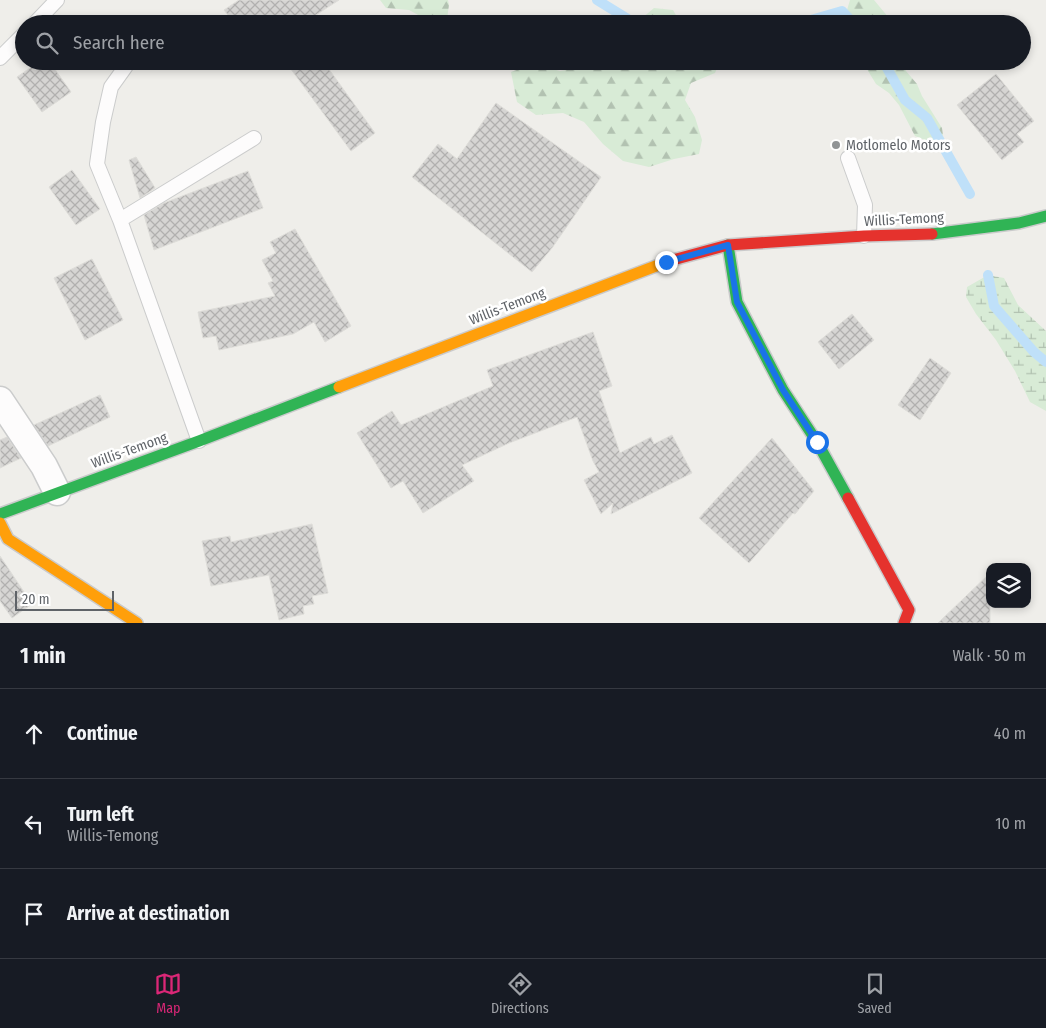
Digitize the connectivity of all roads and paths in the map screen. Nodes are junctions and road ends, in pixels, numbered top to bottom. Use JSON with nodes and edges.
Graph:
{"nodes":[{"id":1,"x":56,"y":0,"type":"edge"},
{"id":2,"x":42,"y":15,"type":"edge"},
{"id":3,"x":15,"y":43,"type":"edge"},
{"id":4,"x":0,"y":58,"type":"edge"},
{"id":5,"x":123,"y":70,"type":"edge"},
{"id":6,"x":254,"y":138,"type":"dead end"},
{"id":7,"x":848,"y":158,"type":"dead end"},
{"id":8,"x":1046,"y":216,"type":"edge"},
{"id":9,"x":120,"y":220,"type":"junction"},
{"id":10,"x":864,"y":236,"type":"junction"},
{"id":11,"x":728,"y":245,"type":"junction"},
{"id":12,"x":0,"y":400,"type":"edge"},
{"id":13,"x":199,"y":441,"type":"junction"},
{"id":14,"x":57,"y":492,"type":"junction"},
{"id":15,"x":0,"y":514,"type":"edge"},
{"id":16,"x":0,"y":523,"type":"edge"},
{"id":17,"x":910,"y":619,"type":"edge"},
{"id":18,"x":137,"y":623,"type":"edge"}],
"edges":[{"from":1,"to":2,"type":"lane"},
{"from":3,"to":4,"type":"lane"},
{"from":5,"to":9,"type":"lane"},
{"from":6,"to":9,"type":"lane"},
{"from":7,"to":10,"type":"lane"},
{"from":8,"to":10,"type":"main road","name":"Willis-Temong"},
{"from":9,"to":13,"type":"lane"},
{"from":10,"to":11,"type":"main road","name":"Willis-Temong"},
{"from":11,"to":13,"type":"main road","name":"Willis-Temong"},
{"from":11,"to":17,"type":"main road"},
{"from":12,"to":14,"type":"street"},
{"from":13,"to":14,"type":"main road","name":"Willis-Temong"},
{"from":14,"to":15,"type":"main road","name":"Willis-Temong"},
{"from":16,"to":18,"type":"main road"}]}
